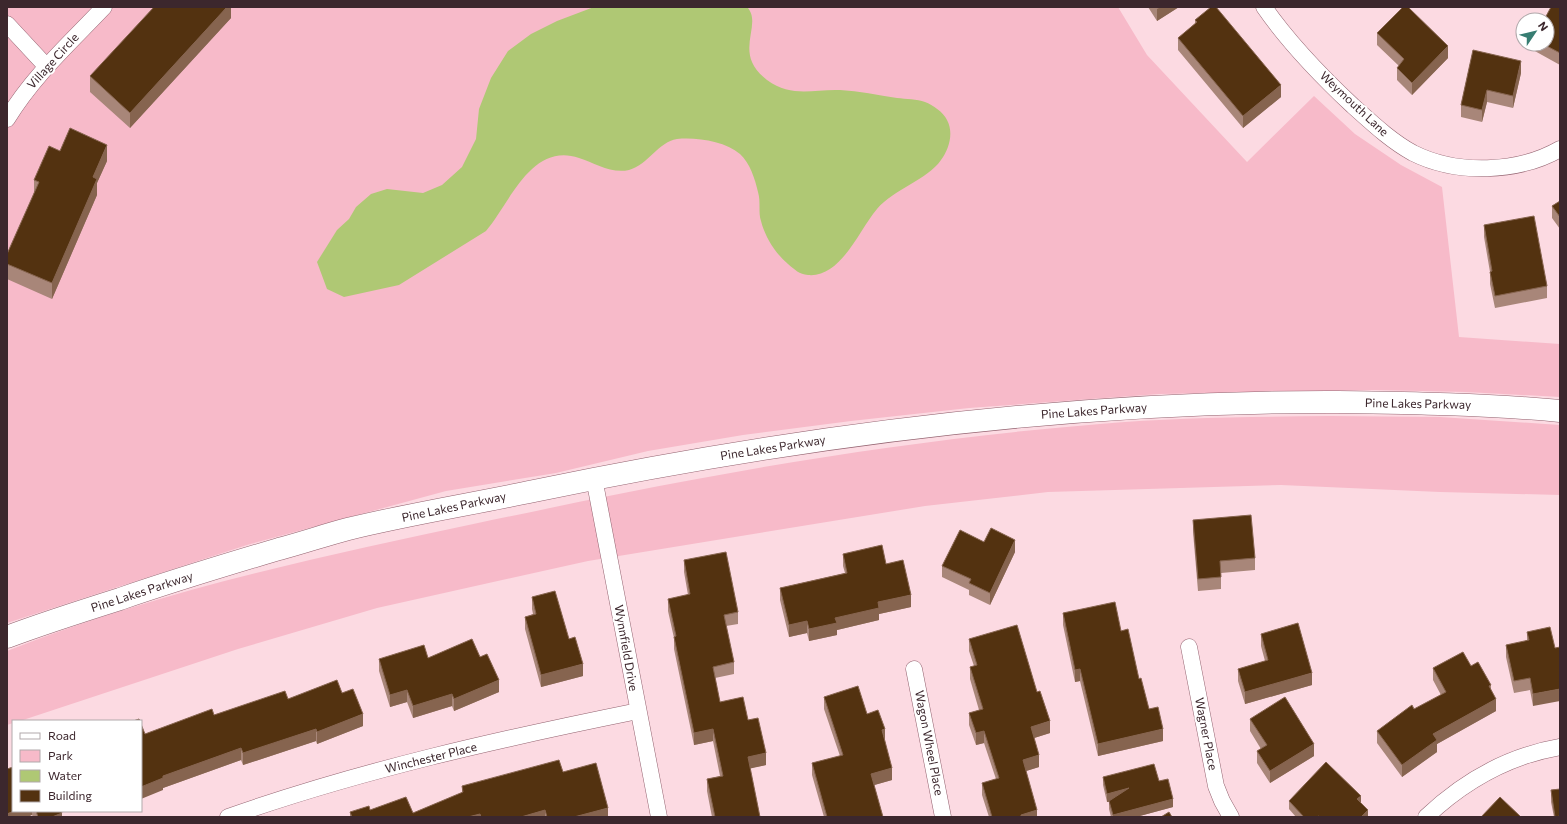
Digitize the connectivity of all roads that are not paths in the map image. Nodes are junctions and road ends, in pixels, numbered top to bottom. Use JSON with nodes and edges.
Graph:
{"nodes":[{"id":1,"x":104,"y":7,"type":"edge"},
{"id":2,"x":1264,"y":7,"type":"edge"},
{"id":3,"x":7,"y":24,"type":"edge"},
{"id":4,"x":46,"y":66,"type":"junction"},
{"id":5,"x":7,"y":119,"type":"edge"},
{"id":6,"x":1560,"y":149,"type":"edge"},
{"id":7,"x":1560,"y":411,"type":"edge"},
{"id":8,"x":594,"y":478,"type":"junction"},
{"id":9,"x":7,"y":637,"type":"edge"},
{"id":10,"x":1189,"y":647,"type":"dead end"},
{"id":11,"x":914,"y":668,"type":"dead end"},
{"id":12,"x":638,"y":711,"type":"junction"},
{"id":13,"x":1560,"y":747,"type":"edge"},
{"id":14,"x":228,"y":817,"type":"edge"},
{"id":15,"x":659,"y":817,"type":"edge"},
{"id":16,"x":943,"y":817,"type":"edge"},
{"id":17,"x":1231,"y":817,"type":"edge"},
{"id":18,"x":1426,"y":817,"type":"edge"}],
"edges":[{"from":1,"to":4,"type":"street","name":"Village Circle"},
{"from":2,"to":6,"type":"street","name":"Weymouth Lane"},
{"from":3,"to":4,"type":"street"},
{"from":4,"to":5,"type":"street","name":"Village Circle"},
{"from":7,"to":8,"type":"street","name":"Pine Lakes Parkway"},
{"from":8,"to":9,"type":"street","name":"Pine Lakes Parkway"},
{"from":8,"to":12,"type":"street","name":"Wynnfield Drive"},
{"from":10,"to":17,"type":"street","name":"Wagner Place"},
{"from":11,"to":16,"type":"street","name":"Wagon Wheel Place"},
{"from":12,"to":14,"type":"street","name":"Winchester Place"},
{"from":12,"to":15,"type":"street","name":"Wynnfield Drive"},
{"from":13,"to":18,"type":"street"}]}
